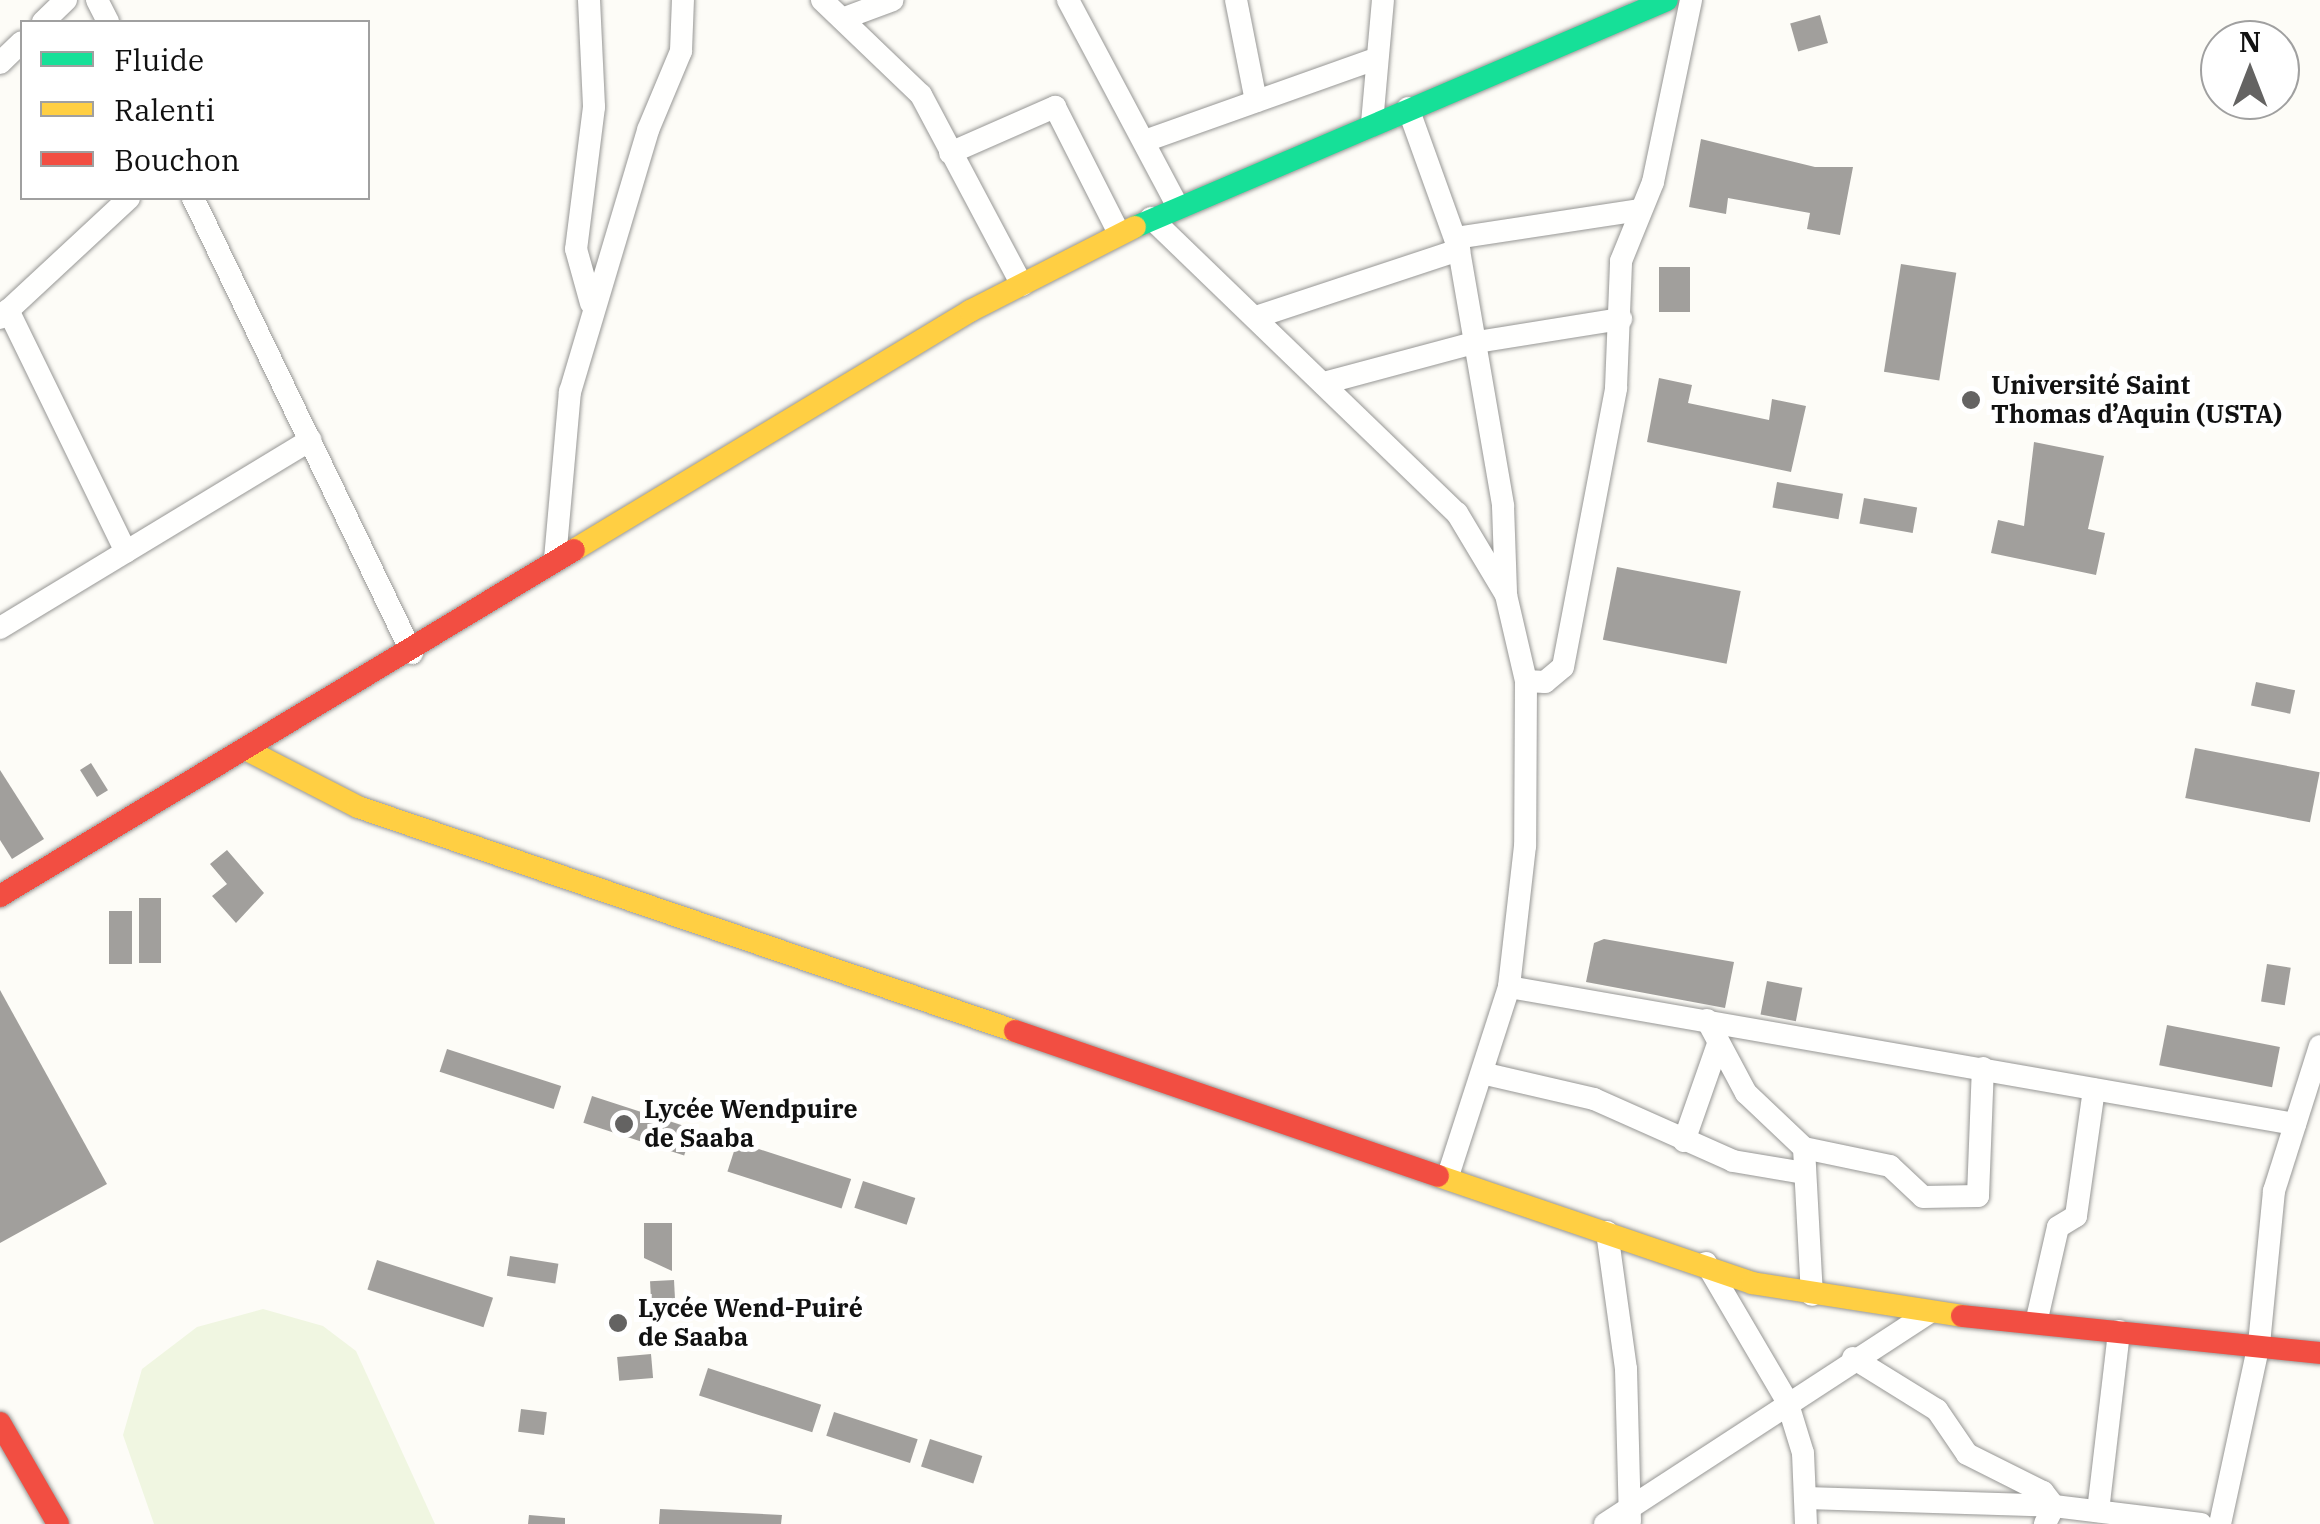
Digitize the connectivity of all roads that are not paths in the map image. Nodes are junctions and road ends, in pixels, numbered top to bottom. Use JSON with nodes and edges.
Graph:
{"nodes":[{"id":1,"x":66,"y":0,"type":"edge"},
{"id":2,"x":589,"y":0,"type":"edge"},
{"id":3,"x":682,"y":0,"type":"edge"},
{"id":4,"x":822,"y":0,"type":"edge"},
{"id":5,"x":893,"y":0,"type":"edge"},
{"id":6,"x":1068,"y":0,"type":"edge"},
{"id":7,"x":1236,"y":0,"type":"edge"},
{"id":8,"x":1382,"y":0,"type":"edge"},
{"id":9,"x":1667,"y":0,"type":"edge"},
{"id":10,"x":1691,"y":0,"type":"edge"},
{"id":11,"x":842,"y":18,"type":"junction"},
{"id":12,"x":44,"y":20,"type":"edge"},
{"id":13,"x":20,"y":44,"type":"edge"},
{"id":14,"x":1370,"y":61,"type":"junction"},
{"id":15,"x":0,"y":63,"type":"edge"},
{"id":16,"x":1256,"y":101,"type":"junction"},
{"id":17,"x":1408,"y":108,"type":"junction"},
{"id":18,"x":1372,"y":123,"type":"junction"},
{"id":19,"x":1145,"y":141,"type":"junction"},
{"id":20,"x":950,"y":153,"type":"junction"},
{"id":21,"x":127,"y":200,"type":"edge"},
{"id":22,"x":194,"y":200,"type":"edge"},
{"id":23,"x":1177,"y":205,"type":"junction"},
{"id":24,"x":1638,"y":210,"type":"junction"},
{"id":25,"x":1151,"y":218,"type":"junction"},
{"id":26,"x":1119,"y":232,"type":"junction"},
{"id":27,"x":1457,"y":245,"type":"junction"},
{"id":28,"x":1022,"y":285,"type":"junction"},
{"id":29,"x":592,"y":303,"type":"junction"},
{"id":30,"x":4,"y":314,"type":"edge"},
{"id":31,"x":1256,"y":318,"type":"junction"},
{"id":32,"x":1620,"y":319,"type":"junction"},
{"id":33,"x":1477,"y":342,"type":"junction"},
{"id":34,"x":1328,"y":382,"type":"junction"},
{"id":35,"x":311,"y":440,"type":"junction"},
{"id":36,"x":126,"y":552,"type":"junction"},
{"id":37,"x":555,"y":559,"type":"junction"},
{"id":38,"x":1506,"y":595,"type":"junction"},
{"id":39,"x":0,"y":628,"type":"edge"},
{"id":40,"x":412,"y":653,"type":"junction"},
{"id":41,"x":1526,"y":681,"type":"junction"},
{"id":42,"x":251,"y":752,"type":"junction"},
{"id":43,"x":0,"y":896,"type":"edge"},
{"id":44,"x":1509,"y":987,"type":"junction"},
{"id":45,"x":1708,"y":1020,"type":"junction"},
{"id":46,"x":1718,"y":1044,"type":"junction"},
{"id":47,"x":2320,"y":1046,"type":"edge"},
{"id":48,"x":1983,"y":1068,"type":"junction"},
{"id":49,"x":1486,"y":1074,"type":"junction"},
{"id":50,"x":2314,"y":1083,"type":"edge"},
{"id":51,"x":2094,"y":1090,"type":"junction"},
{"id":52,"x":2295,"y":1124,"type":"junction"},
{"id":53,"x":1684,"y":1141,"type":"junction"},
{"id":54,"x":1804,"y":1148,"type":"junction"},
{"id":55,"x":1806,"y":1173,"type":"junction"},
{"id":56,"x":1448,"y":1176,"type":"junction"},
{"id":57,"x":1608,"y":1232,"type":"junction"},
{"id":58,"x":1706,"y":1263,"type":"junction"},
{"id":59,"x":1812,"y":1295,"type":"junction"},
{"id":60,"x":1929,"y":1313,"type":"junction"},
{"id":61,"x":2036,"y":1323,"type":"junction"},
{"id":62,"x":2119,"y":1331,"type":"junction"},
{"id":63,"x":2259,"y":1344,"type":"junction"},
{"id":64,"x":2320,"y":1353,"type":"edge"},
{"id":65,"x":1853,"y":1358,"type":"junction"},
{"id":66,"x":1787,"y":1401,"type":"junction"},
{"id":67,"x":0,"y":1423,"type":"edge"},
{"id":68,"x":0,"y":1439,"type":"edge"},
{"id":69,"x":1806,"y":1498,"type":"junction"},
{"id":70,"x":2098,"y":1511,"type":"junction"},
{"id":71,"x":2050,"y":1515,"type":"edge"},
{"id":72,"x":1630,"y":1516,"type":"edge"},
{"id":73,"x":57,"y":1524,"type":"edge"},
{"id":74,"x":1605,"y":1524,"type":"edge"},
{"id":75,"x":1806,"y":1524,"type":"edge"},
{"id":76,"x":2202,"y":1524,"type":"edge"},
{"id":77,"x":2220,"y":1524,"type":"edge"}],
"edges":[{"from":1,"to":12,"type":"street"},
{"from":2,"to":29,"type":"street"},
{"from":3,"to":29,"type":"street"},
{"from":4,"to":11,"type":"street"},
{"from":5,"to":11,"type":"street"},
{"from":6,"to":19,"type":"street"},
{"from":7,"to":16,"type":"street"},
{"from":8,"to":14,"type":"street"},
{"from":9,"to":17,"type":"street"},
{"from":10,"to":24,"type":"street"},
{"from":11,"to":20,"type":"street"},
{"from":13,"to":15,"type":"street"},
{"from":14,"to":16,"type":"street"},
{"from":14,"to":18,"type":"street"},
{"from":16,"to":19,"type":"street"},
{"from":17,"to":18,"type":"street"},
{"from":17,"to":27,"type":"street"},
{"from":18,"to":23,"type":"street"},
{"from":19,"to":23,"type":"street"},
{"from":20,"to":26,"type":"street"},
{"from":20,"to":28,"type":"street"},
{"from":21,"to":30,"type":"street"},
{"from":22,"to":35,"type":"street"},
{"from":23,"to":25,"type":"street"},
{"from":24,"to":27,"type":"street"},
{"from":24,"to":32,"type":"street"},
{"from":25,"to":26,"type":"street"},
{"from":25,"to":31,"type":"street"},
{"from":26,"to":28,"type":"street"},
{"from":27,"to":31,"type":"street"},
{"from":27,"to":33,"type":"street"},
{"from":28,"to":37,"type":"street"},
{"from":29,"to":37,"type":"street"},
{"from":30,"to":36,"type":"street"},
{"from":31,"to":34,"type":"street"},
{"from":32,"to":33,"type":"street"},
{"from":32,"to":41,"type":"street"},
{"from":33,"to":34,"type":"street"},
{"from":33,"to":38,"type":"street"},
{"from":34,"to":38,"type":"street"},
{"from":35,"to":36,"type":"street"},
{"from":35,"to":40,"type":"street"},
{"from":36,"to":39,"type":"street"},
{"from":37,"to":40,"type":"street"},
{"from":38,"to":41,"type":"street"},
{"from":40,"to":42,"type":"street"},
{"from":41,"to":44,"type":"street"},
{"from":42,"to":43,"type":"street"},
{"from":42,"to":56,"type":"street"},
{"from":44,"to":45,"type":"street"},
{"from":44,"to":49,"type":"street"},
{"from":45,"to":46,"type":"street"},
{"from":45,"to":48,"type":"street"},
{"from":46,"to":53,"type":"street"},
{"from":46,"to":54,"type":"street"},
{"from":47,"to":50,"type":"street"},
{"from":48,"to":51,"type":"street"},
{"from":48,"to":54,"type":"street"},
{"from":49,"to":53,"type":"street"},
{"from":49,"to":56,"type":"street"},
{"from":50,"to":52,"type":"street"},
{"from":51,"to":52,"type":"street"},
{"from":51,"to":61,"type":"street"},
{"from":52,"to":63,"type":"street"},
{"from":53,"to":55,"type":"street"},
{"from":54,"to":55,"type":"street"},
{"from":55,"to":59,"type":"street"},
{"from":56,"to":57,"type":"street"},
{"from":57,"to":58,"type":"street"},
{"from":57,"to":72,"type":"street"},
{"from":58,"to":59,"type":"street"},
{"from":58,"to":66,"type":"street"},
{"from":59,"to":60,"type":"street"},
{"from":60,"to":61,"type":"street"},
{"from":60,"to":65,"type":"street"},
{"from":61,"to":62,"type":"street"},
{"from":62,"to":63,"type":"street"},
{"from":62,"to":70,"type":"street"},
{"from":63,"to":64,"type":"street"},
{"from":63,"to":77,"type":"street"},
{"from":65,"to":66,"type":"street"},
{"from":65,"to":71,"type":"street"},
{"from":66,"to":69,"type":"street"},
{"from":66,"to":72,"type":"street"},
{"from":67,"to":73,"type":"street"},
{"from":68,"to":73,"type":"street"},
{"from":69,"to":71,"type":"street"},
{"from":69,"to":75,"type":"street"},
{"from":70,"to":71,"type":"street"},
{"from":70,"to":76,"type":"street"},
{"from":72,"to":74,"type":"street"}]}
